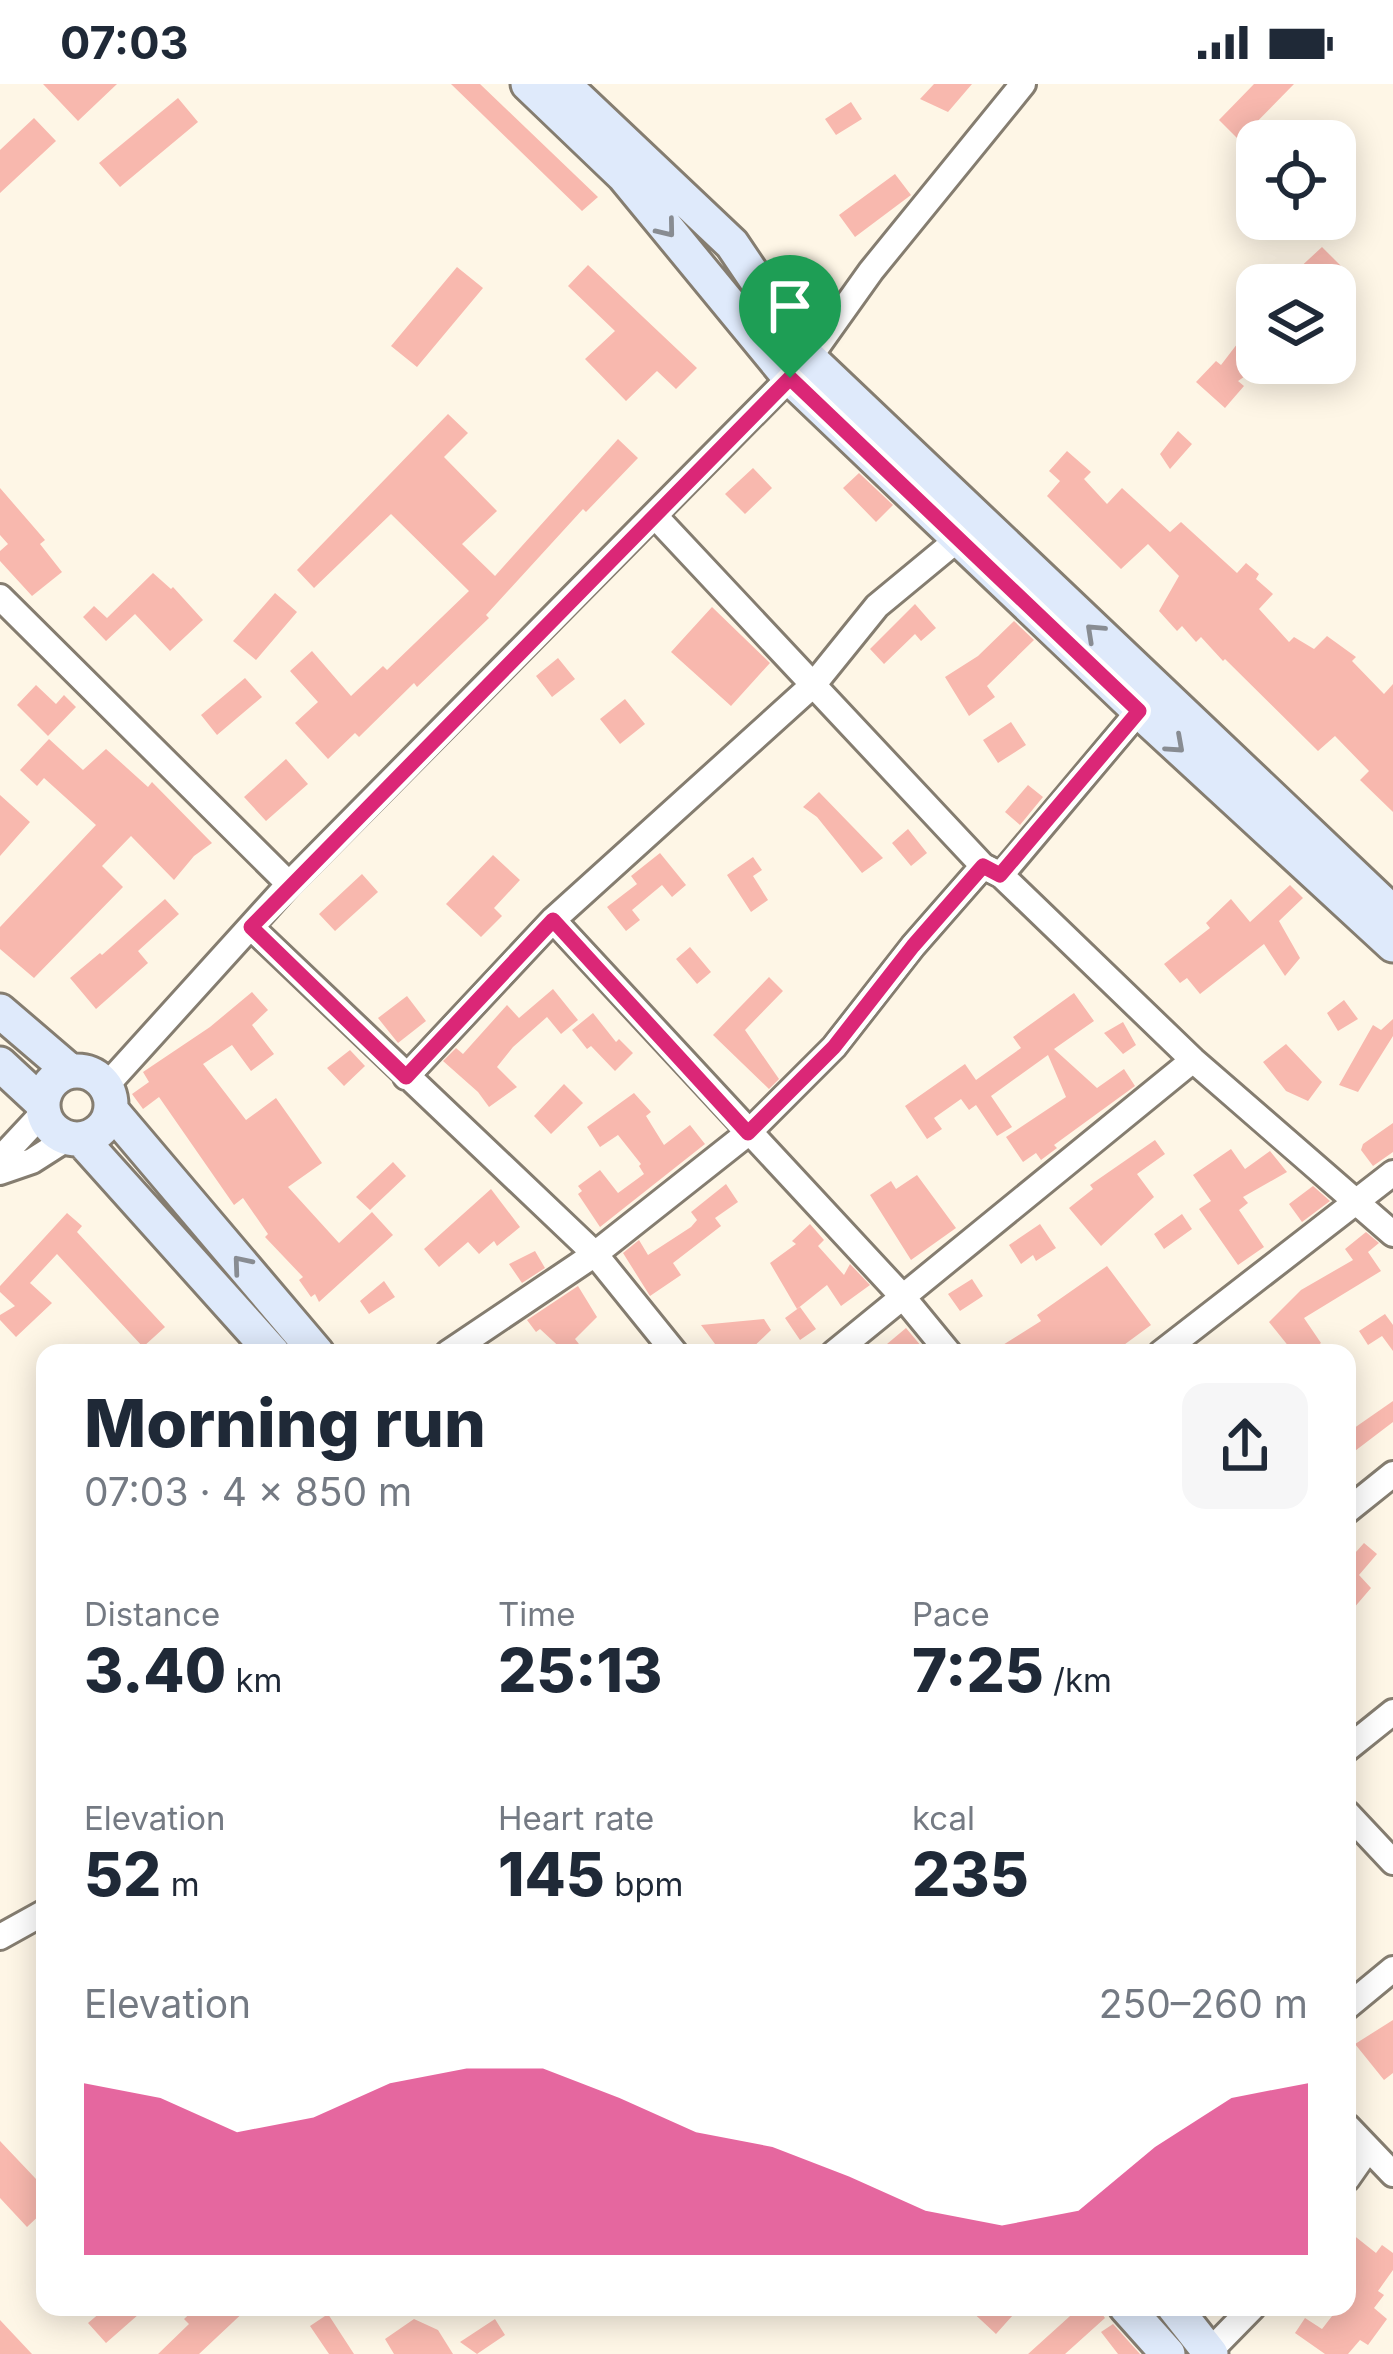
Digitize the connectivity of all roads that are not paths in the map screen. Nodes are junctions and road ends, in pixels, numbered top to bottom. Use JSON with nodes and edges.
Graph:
{"nodes":[{"id":1,"x":528,"y":84,"type":"edge"},
{"id":2,"x":562,"y":84,"type":"edge"},
{"id":3,"x":1023,"y":84,"type":"edge"},
{"id":4,"x":800,"y":368,"type":"junction"},
{"id":5,"x":653,"y":515,"type":"junction"},
{"id":6,"x":958,"y":539,"type":"junction"},
{"id":7,"x":0,"y":597,"type":"edge"},
{"id":8,"x":814,"y":684,"type":"junction"},
{"id":9,"x":1139,"y":711,"type":"junction"},
{"id":10,"x":992,"y":871,"type":"junction"},
{"id":11,"x":289,"y":884,"type":"junction"},
{"id":12,"x":1393,"y":914,"type":"edge"},
{"id":13,"x":553,"y":920,"type":"junction"},
{"id":14,"x":251,"y":927,"type":"junction"},
{"id":15,"x":1393,"y":945,"type":"edge"},
{"id":16,"x":0,"y":1011,"type":"edge"},
{"id":17,"x":1193,"y":1060,"type":"junction"},
{"id":18,"x":0,"y":1064,"type":"edge"},
{"id":19,"x":70,"y":1071,"type":"junction"},
{"id":20,"x":406,"y":1077,"type":"junction"},
{"id":21,"x":108,"y":1098,"type":"junction"},
{"id":22,"x":42,"y":1108,"type":"junction"},
{"id":23,"x":748,"y":1133,"type":"junction"},
{"id":24,"x":75,"y":1139,"type":"junction"},
{"id":25,"x":0,"y":1159,"type":"edge"},
{"id":26,"x":0,"y":1172,"type":"edge"},
{"id":27,"x":1393,"y":1173,"type":"edge"},
{"id":28,"x":1357,"y":1203,"type":"junction"},
{"id":29,"x":1393,"y":1234,"type":"edge"},
{"id":30,"x":595,"y":1254,"type":"junction"},
{"id":31,"x":903,"y":1297,"type":"junction"},
{"id":32,"x":265,"y":1344,"type":"edge"},
{"id":33,"x":310,"y":1344,"type":"edge"},
{"id":34,"x":461,"y":1344,"type":"edge"},
{"id":35,"x":669,"y":1344,"type":"edge"},
{"id":36,"x":845,"y":1344,"type":"edge"},
{"id":37,"x":942,"y":1344,"type":"edge"},
{"id":38,"x":1175,"y":1344,"type":"edge"},
{"id":39,"x":1393,"y":1474,"type":"edge"},
{"id":40,"x":1356,"y":1504,"type":"edge"},
{"id":41,"x":1393,"y":1712,"type":"edge"},
{"id":42,"x":1356,"y":1742,"type":"edge"},
{"id":43,"x":1356,"y":1823,"type":"edge"},
{"id":44,"x":1393,"y":1862,"type":"edge"},
{"id":45,"x":36,"y":1917,"type":"edge"},
{"id":46,"x":0,"y":1937,"type":"edge"},
{"id":47,"x":1393,"y":1969,"type":"edge"},
{"id":48,"x":1356,"y":2000,"type":"edge"},
{"id":49,"x":1356,"y":2136,"type":"edge"},
{"id":50,"x":1368,"y":2149,"type":"junction"},
{"id":51,"x":1356,"y":2166,"type":"edge"},
{"id":52,"x":1393,"y":2174,"type":"edge"},
{"id":53,"x":1134,"y":2316,"type":"edge"},
{"id":54,"x":1181,"y":2316,"type":"edge"},
{"id":55,"x":1245,"y":2316,"type":"edge"},
{"id":56,"x":1210,"y":2353,"type":"edge"},
{"id":57,"x":1168,"y":2354,"type":"edge"}],
"edges":[{"from":1,"to":4,"type":"street","one_way":true},
{"from":2,"to":4,"type":"street"},
{"from":3,"to":4,"type":"street"},
{"from":4,"to":5,"type":"street"},
{"from":4,"to":6,"type":"street"},
{"from":12,"to":4,"type":"street","one_way":true},
{"from":5,"to":8,"type":"street"},
{"from":5,"to":11,"type":"street"},
{"from":6,"to":8,"type":"street"},
{"from":6,"to":9,"type":"street"},
{"from":7,"to":11,"type":"street"},
{"from":8,"to":10,"type":"street"},
{"from":8,"to":13,"type":"street"},
{"from":9,"to":10,"type":"street"},
{"from":9,"to":15,"type":"street","one_way":true},
{"from":10,"to":17,"type":"street"},
{"from":10,"to":23,"type":"street"},
{"from":11,"to":14,"type":"street"},
{"from":13,"to":20,"type":"street"},
{"from":13,"to":23,"type":"street"},
{"from":14,"to":20,"type":"street"},
{"from":14,"to":21,"type":"street"},
{"from":16,"to":19,"type":"street"},
{"from":17,"to":28,"type":"street"},
{"from":17,"to":31,"type":"street"},
{"from":18,"to":22,"type":"street"},
{"from":19,"to":21,"type":"street"},
{"from":19,"to":22,"type":"street"},
{"from":20,"to":30,"type":"street"},
{"from":21,"to":24,"type":"street"},
{"from":33,"to":21,"type":"street","one_way":true},
{"from":22,"to":24,"type":"street"},
{"from":22,"to":25,"type":"street"},
{"from":23,"to":30,"type":"street"},
{"from":23,"to":31,"type":"street"},
{"from":24,"to":26,"type":"street"},
{"from":24,"to":32,"type":"street"},
{"from":27,"to":28,"type":"street"},
{"from":28,"to":29,"type":"street"},
{"from":28,"to":38,"type":"street"},
{"from":30,"to":34,"type":"street"},
{"from":30,"to":35,"type":"street"},
{"from":31,"to":36,"type":"street"},
{"from":31,"to":37,"type":"street"},
{"from":39,"to":40,"type":"street"},
{"from":41,"to":42,"type":"street"},
{"from":43,"to":44,"type":"street"},
{"from":45,"to":46,"type":"street"},
{"from":47,"to":48,"type":"street"},
{"from":49,"to":50,"type":"street"},
{"from":50,"to":51,"type":"street"},
{"from":50,"to":52,"type":"street"},
{"from":53,"to":57,"type":"street"},
{"from":54,"to":56,"type":"street"},
{"from":55,"to":56,"type":"street"}]}
